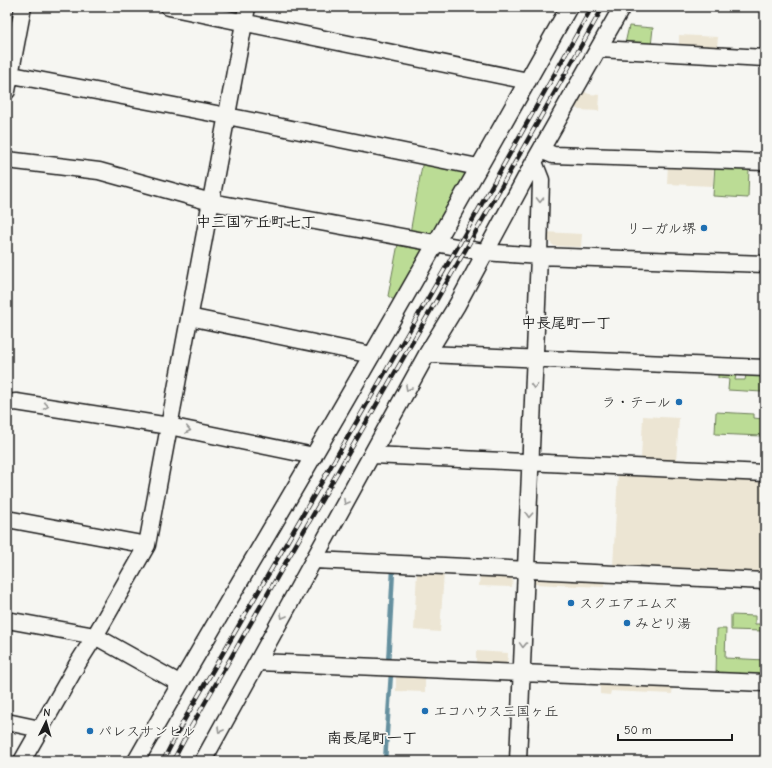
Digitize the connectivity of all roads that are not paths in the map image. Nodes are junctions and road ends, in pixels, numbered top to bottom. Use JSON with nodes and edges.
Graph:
{"nodes":[{"id":1,"x":23,"y":7,"type":"edge"},
{"id":2,"x":169,"y":7,"type":"edge"},
{"id":3,"x":569,"y":7,"type":"edge"},
{"id":4,"x":622,"y":7,"type":"edge"},
{"id":5,"x":246,"y":15,"type":"edge"},
{"id":6,"x":599,"y":49,"type":"junction"},
{"id":7,"x":765,"y":58,"type":"edge"},
{"id":8,"x":8,"y":75,"type":"edge"},
{"id":9,"x":528,"y":81,"type":"junction"},
{"id":10,"x":7,"y":91,"type":"edge"},
{"id":11,"x":227,"y":116,"type":"junction"},
{"id":12,"x":538,"y":156,"type":"junction"},
{"id":13,"x":7,"y":160,"type":"edge"},
{"id":14,"x":765,"y":162,"type":"edge"},
{"id":15,"x":478,"y":167,"type":"junction"},
{"id":16,"x":211,"y":202,"type":"junction"},
{"id":17,"x":436,"y":244,"type":"junction"},
{"id":18,"x":484,"y":252,"type":"junction"},
{"id":19,"x":539,"y":256,"type":"junction"},
{"id":20,"x":765,"y":264,"type":"edge"},
{"id":21,"x":189,"y":317,"type":"junction"},
{"id":22,"x":427,"y":354,"type":"junction"},
{"id":23,"x":372,"y":355,"type":"junction"},
{"id":24,"x":535,"y":359,"type":"junction"},
{"id":25,"x":765,"y":368,"type":"edge"},
{"id":26,"x":7,"y":403,"type":"edge"},
{"id":27,"x":169,"y":426,"type":"junction"},
{"id":28,"x":372,"y":455,"type":"junction"},
{"id":29,"x":314,"y":456,"type":"junction"},
{"id":30,"x":531,"y":462,"type":"junction"},
{"id":31,"x":765,"y":473,"type":"edge"},
{"id":32,"x":7,"y":519,"type":"edge"},
{"id":33,"x":147,"y":545,"type":"junction"},
{"id":34,"x":314,"y":560,"type":"junction"},
{"id":35,"x":526,"y":569,"type":"junction"},
{"id":36,"x":765,"y":580,"type":"edge"},
{"id":37,"x":7,"y":620,"type":"edge"},
{"id":38,"x":95,"y":636,"type":"junction"},
{"id":39,"x":258,"y":662,"type":"junction"},
{"id":40,"x":522,"y":673,"type":"junction"},
{"id":41,"x":765,"y":683,"type":"edge"},
{"id":42,"x":179,"y":684,"type":"junction"},
{"id":43,"x":7,"y":722,"type":"edge"},
{"id":44,"x":40,"y":729,"type":"junction"},
{"id":45,"x":22,"y":761,"type":"edge"},
{"id":46,"x":136,"y":761,"type":"edge"},
{"id":47,"x":203,"y":761,"type":"edge"},
{"id":48,"x":518,"y":761,"type":"edge"}],
"edges":[{"from":1,"to":8,"type":"street"},
{"from":2,"to":5,"type":"street"},
{"from":3,"to":9,"type":"street"},
{"from":4,"to":6,"type":"street"},
{"from":5,"to":9,"type":"street"},
{"from":5,"to":11,"type":"street"},
{"from":6,"to":7,"type":"street"},
{"from":6,"to":12,"type":"street"},
{"from":8,"to":10,"type":"street"},
{"from":8,"to":11,"type":"street"},
{"from":9,"to":15,"type":"street"},
{"from":11,"to":15,"type":"street"},
{"from":11,"to":16,"type":"street"},
{"from":12,"to":14,"type":"street"},
{"from":12,"to":18,"type":"street"},
{"from":12,"to":19,"type":"street","one_way":true},
{"from":13,"to":16,"type":"street"},
{"from":15,"to":17,"type":"street"},
{"from":16,"to":17,"type":"street"},
{"from":16,"to":21,"type":"street"},
{"from":17,"to":18,"type":"street"},
{"from":17,"to":23,"type":"street"},
{"from":18,"to":19,"type":"street"},
{"from":18,"to":22,"type":"street"},
{"from":19,"to":20,"type":"street"},
{"from":19,"to":24,"type":"street"},
{"from":21,"to":23,"type":"street"},
{"from":21,"to":27,"type":"street"},
{"from":22,"to":24,"type":"street"},
{"from":22,"to":28,"type":"street","one_way":true},
{"from":23,"to":29,"type":"street"},
{"from":24,"to":25,"type":"street"},
{"from":24,"to":30,"type":"street","one_way":true},
{"from":26,"to":27,"type":"street","one_way":true},
{"from":27,"to":29,"type":"street","one_way":true},
{"from":27,"to":33,"type":"street"},
{"from":28,"to":30,"type":"street"},
{"from":28,"to":34,"type":"street","one_way":true},
{"from":29,"to":42,"type":"street"},
{"from":30,"to":31,"type":"street"},
{"from":30,"to":35,"type":"street","one_way":true},
{"from":32,"to":33,"type":"street"},
{"from":33,"to":38,"type":"street"},
{"from":34,"to":35,"type":"street"},
{"from":34,"to":39,"type":"street","one_way":true},
{"from":35,"to":36,"type":"street"},
{"from":35,"to":40,"type":"street","one_way":true},
{"from":37,"to":38,"type":"street"},
{"from":38,"to":42,"type":"street"},
{"from":38,"to":44,"type":"street"},
{"from":39,"to":40,"type":"street"},
{"from":39,"to":47,"type":"street","one_way":true},
{"from":40,"to":41,"type":"street"},
{"from":40,"to":48,"type":"street"},
{"from":42,"to":46,"type":"street"},
{"from":43,"to":44,"type":"street"},
{"from":44,"to":45,"type":"street"}]}
